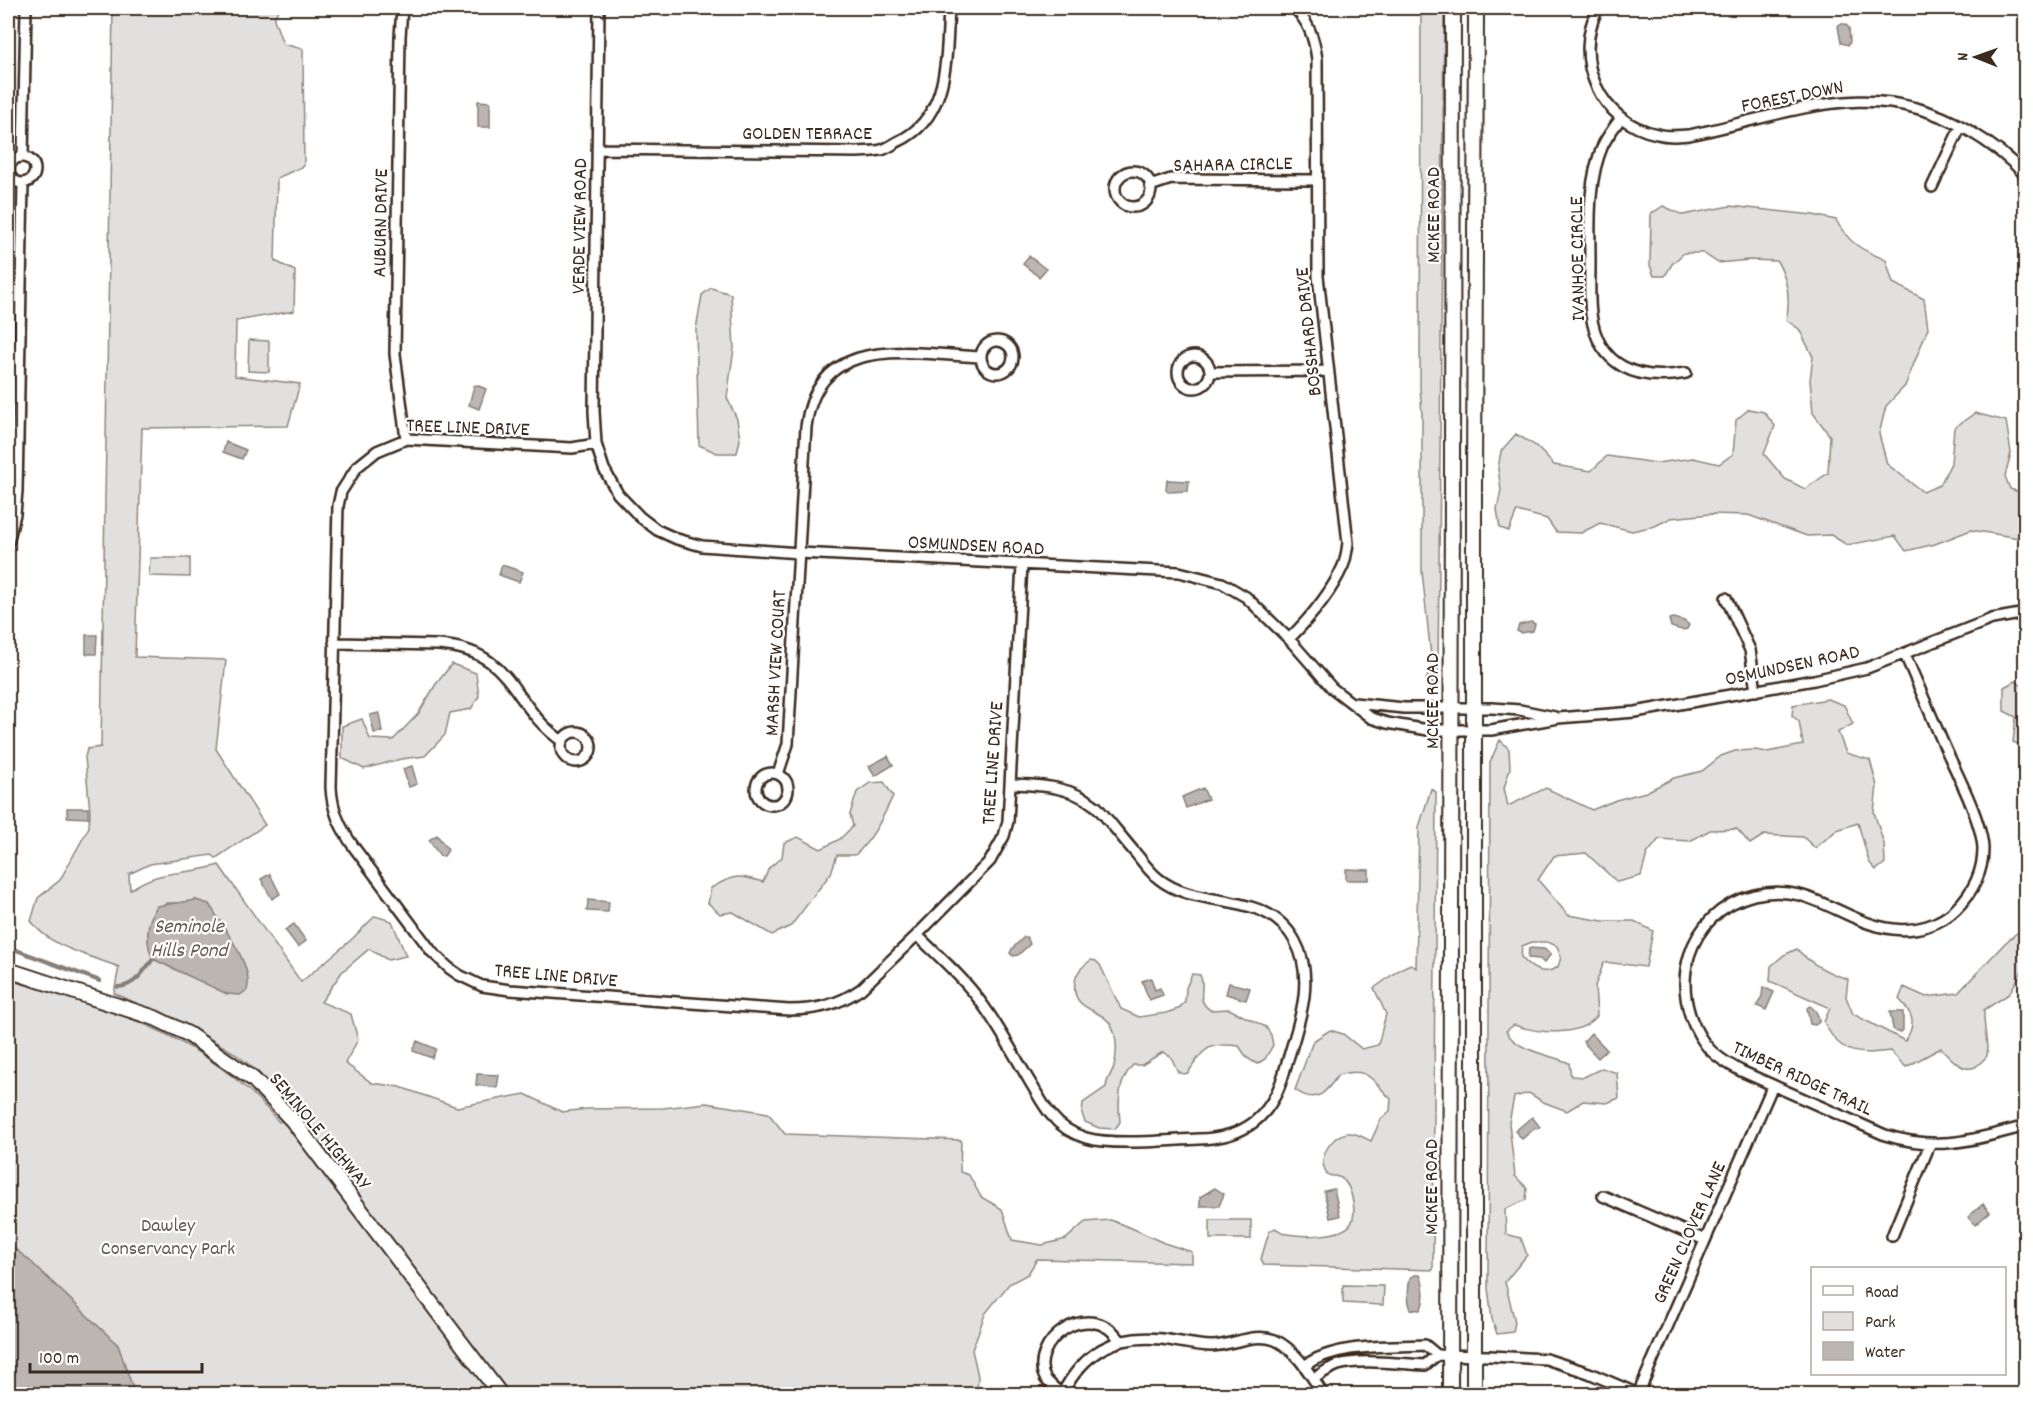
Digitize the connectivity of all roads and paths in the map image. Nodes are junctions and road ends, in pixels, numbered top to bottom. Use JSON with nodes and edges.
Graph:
{"nodes":[{"id":1,"x":26,"y":8,"type":"edge"},
{"id":2,"x":402,"y":8,"type":"edge"},
{"id":3,"x":599,"y":8,"type":"edge"},
{"id":4,"x":949,"y":8,"type":"edge"},
{"id":5,"x":1294,"y":8,"type":"edge"},
{"id":6,"x":1453,"y":8,"type":"edge"},
{"id":7,"x":1476,"y":8,"type":"edge"},
{"id":8,"x":1598,"y":8,"type":"edge"},
{"id":9,"x":1621,"y":118,"type":"junction"},
{"id":10,"x":1961,"y":126,"type":"junction"},
{"id":11,"x":597,"y":149,"type":"junction"},
{"id":12,"x":23,"y":157,"type":"junction"},
{"id":13,"x":9,"y":169,"type":"edge"},
{"id":14,"x":2025,"y":176,"type":"edge"},
{"id":15,"x":1316,"y":180,"type":"junction"},
{"id":16,"x":23,"y":183,"type":"junction"},
{"id":17,"x":1150,"y":186,"type":"junction"},
{"id":18,"x":1932,"y":187,"type":"dead end"},
{"id":19,"x":8,"y":327,"type":"edge"},
{"id":20,"x":20,"y":327,"type":"junction"},
{"id":21,"x":8,"y":342,"type":"edge"},
{"id":22,"x":19,"y":342,"type":"junction"},
{"id":23,"x":981,"y":357,"type":"dead end"},
{"id":24,"x":1328,"y":371,"type":"junction"},
{"id":25,"x":1210,"y":372,"type":"dead end"},
{"id":26,"x":1686,"y":373,"type":"dead end"},
{"id":27,"x":406,"y":439,"type":"junction"},
{"id":28,"x":596,"y":444,"type":"junction"},
{"id":29,"x":8,"y":539,"type":"edge"},
{"id":30,"x":799,"y":553,"type":"junction"},
{"id":31,"x":1022,"y":565,"type":"junction"},
{"id":32,"x":1726,"y":598,"type":"dead end"},
{"id":33,"x":2025,"y":613,"type":"edge"},
{"id":34,"x":1288,"y":639,"type":"junction"},
{"id":35,"x":334,"y":643,"type":"junction"},
{"id":36,"x":1905,"y":655,"type":"junction"},
{"id":37,"x":1756,"y":691,"type":"junction"},
{"id":38,"x":1354,"y":703,"type":"junction"},
{"id":39,"x":1450,"y":706,"type":"junction"},
{"id":40,"x":1474,"y":707,"type":"junction"},
{"id":41,"x":1558,"y":718,"type":"junction"},
{"id":42,"x":1450,"y":730,"type":"junction"},
{"id":43,"x":1474,"y":730,"type":"junction"},
{"id":44,"x":562,"y":741,"type":"dead end"},
{"id":45,"x":778,"y":774,"type":"dead end"},
{"id":46,"x":1010,"y":783,"type":"junction"},
{"id":47,"x":917,"y":935,"type":"junction"},
{"id":48,"x":8,"y":970,"type":"edge"},
{"id":49,"x":1773,"y":1085,"type":"junction"},
{"id":50,"x":2025,"y":1126,"type":"edge"},
{"id":51,"x":1930,"y":1144,"type":"junction"},
{"id":52,"x":1603,"y":1196,"type":"dead end"},
{"id":53,"x":1892,"y":1236,"type":"dead end"},
{"id":54,"x":1705,"y":1240,"type":"junction"},
{"id":55,"x":1120,"y":1340,"type":"junction"},
{"id":56,"x":1456,"y":1355,"type":"junction"},
{"id":57,"x":1304,"y":1366,"type":"junction"},
{"id":58,"x":1313,"y":1380,"type":"junction"},
{"id":59,"x":1638,"y":1394,"type":"edge"},
{"id":60,"x":500,"y":1395,"type":"edge"},
{"id":61,"x":1062,"y":1395,"type":"edge"},
{"id":62,"x":1323,"y":1395,"type":"edge"},
{"id":63,"x":1450,"y":1395,"type":"edge"},
{"id":64,"x":1474,"y":1395,"type":"edge"}],
"edges":[{"from":1,"to":12,"type":"street"},
{"from":2,"to":27,"type":"street","name":"AUBURN DRIVE"},
{"from":3,"to":11,"type":"street","name":"VERDE VIEW ROAD"},
{"from":4,"to":11,"type":"street","name":"GOLDEN TERRACE"},
{"from":5,"to":15,"type":"street","name":"BOSSHARD DRIVE"},
{"from":6,"to":39,"type":"main road","name":"MCKEE ROAD"},
{"from":7,"to":40,"type":"main road","name":"MCKEE ROAD"},
{"from":8,"to":9,"type":"street"},
{"from":9,"to":10,"type":"street","name":"FOREST DOWN"},
{"from":9,"to":26,"type":"street","name":"IVANHOE CIRCLE"},
{"from":10,"to":14,"type":"street","name":"FOREST DOWN"},
{"from":10,"to":18,"type":"street"},
{"from":11,"to":28,"type":"street","name":"VERDE VIEW ROAD"},
{"from":12,"to":13,"type":"street"},
{"from":12,"to":16,"type":"street"},
{"from":13,"to":16,"type":"street"},
{"from":15,"to":17,"type":"street","name":"SAHARA CIRCLE"},
{"from":15,"to":24,"type":"street","name":"BOSSHARD DRIVE"},
{"from":16,"to":20,"type":"street"},
{"from":17,"to":17,"type":"street","name":"SAHARA CIRCLE"},
{"from":19,"to":20,"type":"street"},
{"from":20,"to":22,"type":"street"},
{"from":21,"to":22,"type":"street"},
{"from":22,"to":29,"type":"street"},
{"from":23,"to":30,"type":"street","name":"MARSH VIEW COURT"},
{"from":24,"to":25,"type":"street"},
{"from":24,"to":34,"type":"street","name":"BOSSHARD DRIVE"},
{"from":27,"to":28,"type":"street","name":"TREE LINE DRIVE"},
{"from":27,"to":35,"type":"street","name":"TREE LINE DRIVE"},
{"from":28,"to":30,"type":"street","name":"OSMUNDSEN ROAD"},
{"from":30,"to":31,"type":"street","name":"OSMUNDSEN ROAD"},
{"from":30,"to":45,"type":"street","name":"MARSH VIEW COURT"},
{"from":31,"to":34,"type":"street","name":"OSMUNDSEN ROAD"},
{"from":31,"to":46,"type":"street","name":"TREE LINE DRIVE"},
{"from":32,"to":37,"type":"street"},
{"from":33,"to":36,"type":"street","name":"OSMUNDSEN ROAD"},
{"from":34,"to":38,"type":"street","name":"OSMUNDSEN ROAD"},
{"from":35,"to":44,"type":"street"},
{"from":35,"to":47,"type":"street","name":"TREE LINE DRIVE"},
{"from":36,"to":37,"type":"street","name":"OSMUNDSEN ROAD"},
{"from":36,"to":49,"type":"street","name":"TIMBER RIDGE TRAIL"},
{"from":37,"to":41,"type":"street","name":"OSMUNDSEN ROAD"},
{"from":38,"to":39,"type":"street","name":"OSMUNDSEN ROAD"},
{"from":38,"to":42,"type":"street","name":"OSMUNDSEN ROAD"},
{"from":39,"to":40,"type":"street","name":"OSMUNDSEN ROAD"},
{"from":39,"to":42,"type":"main road","name":"MCKEE ROAD"},
{"from":40,"to":41,"type":"street","name":"OSMUNDSEN ROAD"},
{"from":40,"to":43,"type":"main road","name":"MCKEE ROAD"},
{"from":41,"to":43,"type":"street","name":"OSMUNDSEN ROAD"},
{"from":42,"to":43,"type":"street","name":"OSMUNDSEN ROAD"},
{"from":42,"to":56,"type":"main road","name":"MCKEE ROAD"},
{"from":43,"to":56,"type":"main road","name":"MCKEE ROAD"},
{"from":46,"to":47,"type":"street","name":"TREE LINE DRIVE"},
{"from":46,"to":47,"type":"street"},
{"from":48,"to":60,"type":"main road","name":"SEMINOLE HIGHWAY"},
{"from":49,"to":51,"type":"street","name":"TIMBER RIDGE TRAIL"},
{"from":49,"to":54,"type":"street","name":"GREEN CLOVER LANE"},
{"from":50,"to":51,"type":"street","name":"TIMBER RIDGE TRAIL"},
{"from":51,"to":53,"type":"street"},
{"from":52,"to":54,"type":"street"},
{"from":54,"to":59,"type":"street","name":"GREEN CLOVER LANE"},
{"from":55,"to":57,"type":"street"},
{"from":55,"to":61,"type":"street"},
{"from":55,"to":61,"type":"street"},
{"from":56,"to":57,"type":"street"},
{"from":56,"to":58,"type":"street"},
{"from":56,"to":59,"type":"street"},
{"from":56,"to":63,"type":"main road","name":"MCKEE ROAD"},
{"from":56,"to":64,"type":"main road","name":"MCKEE ROAD"},
{"from":57,"to":58,"type":"street"},
{"from":58,"to":62,"type":"street"}]}
